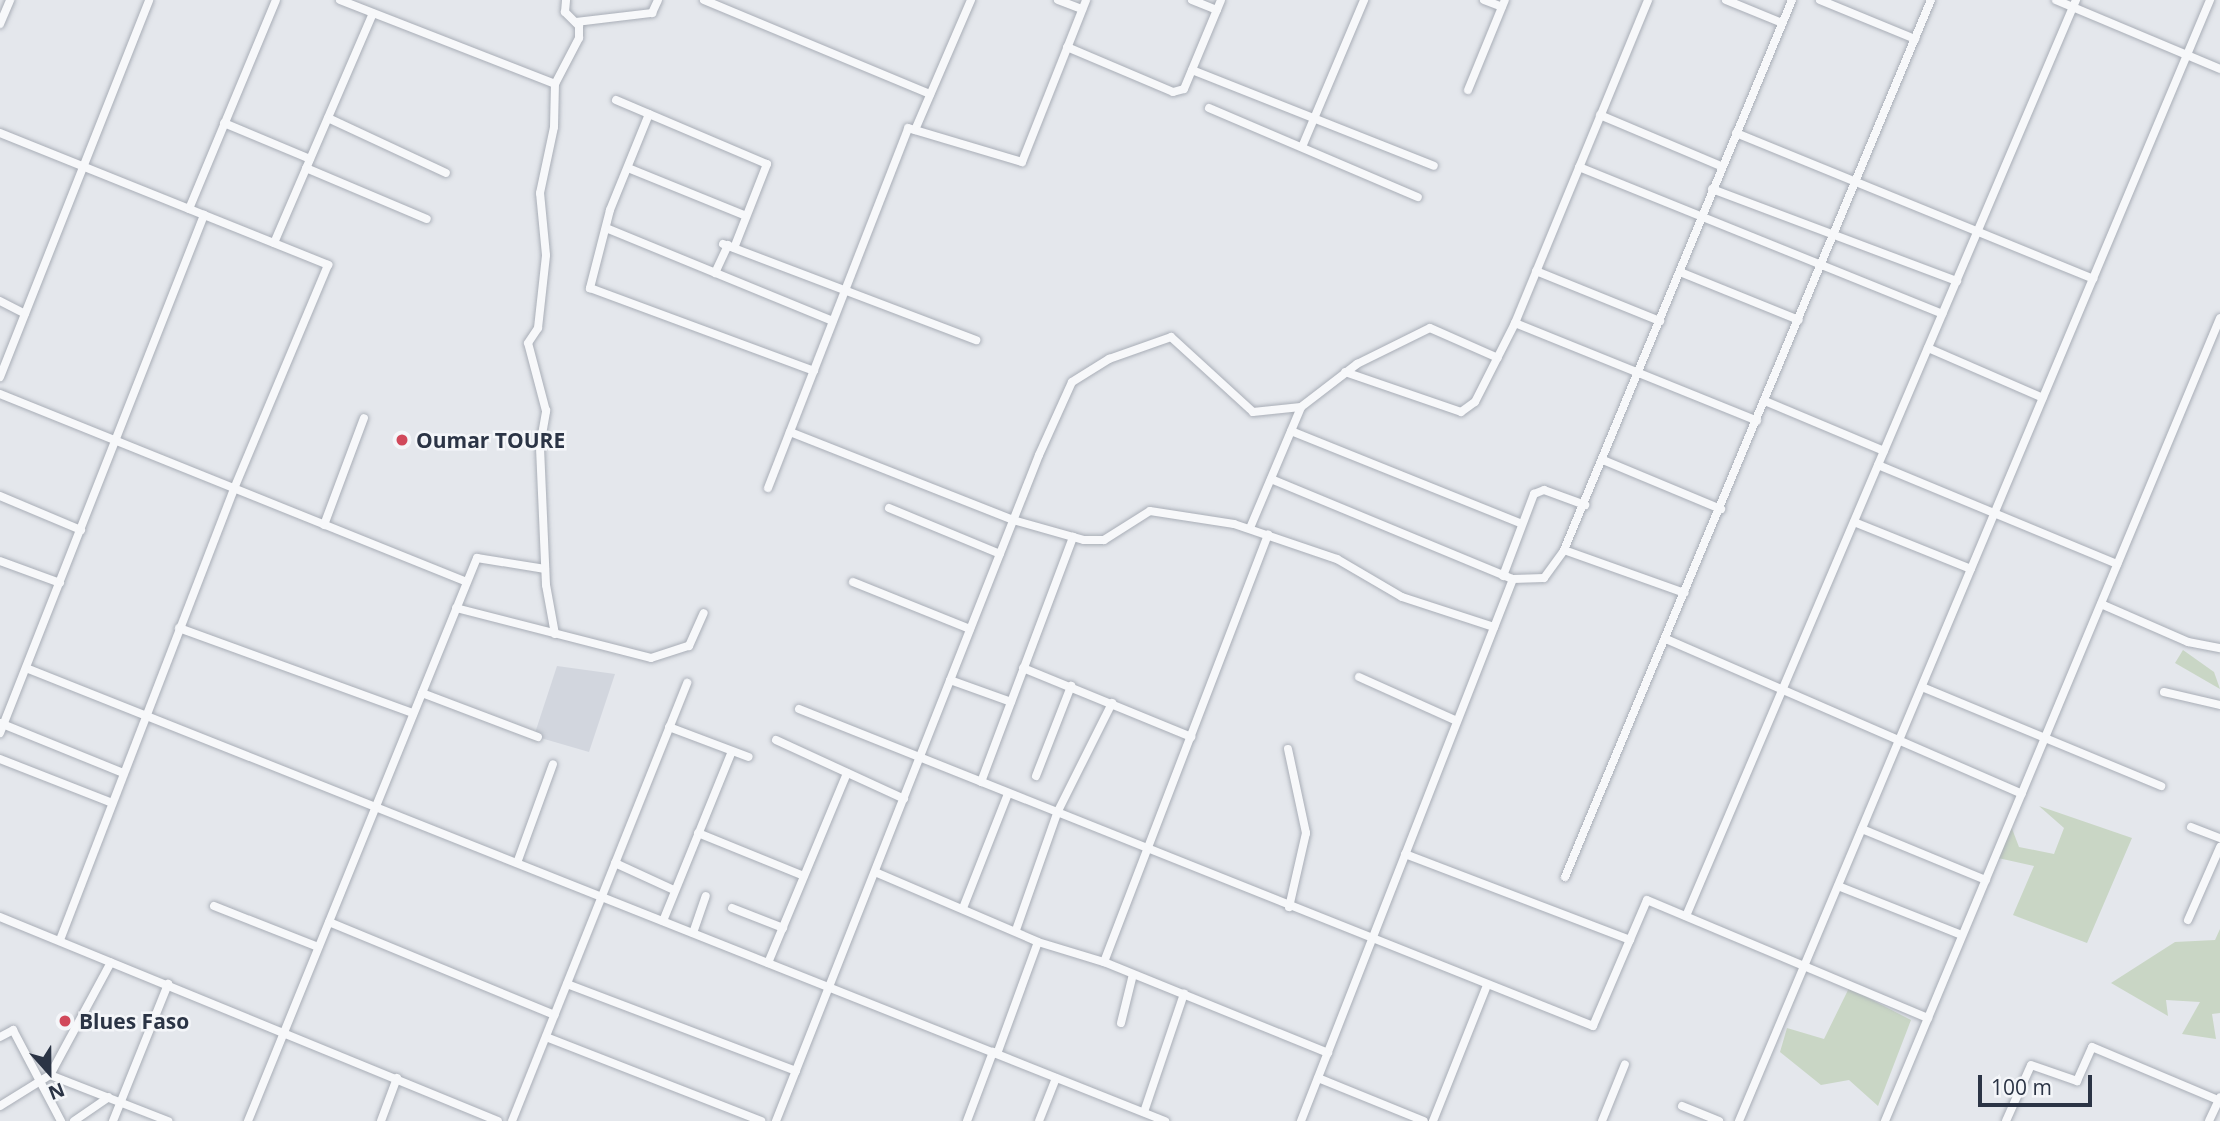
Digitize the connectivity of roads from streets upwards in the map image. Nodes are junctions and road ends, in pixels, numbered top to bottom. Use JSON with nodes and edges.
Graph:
{"nodes":[{"id":1,"x":10,"y":0,"type":"edge"},
{"id":2,"x":149,"y":0,"type":"edge"},
{"id":3,"x":276,"y":0,"type":"edge"},
{"id":4,"x":340,"y":0,"type":"edge"},
{"id":5,"x":566,"y":0,"type":"edge"},
{"id":6,"x":657,"y":0,"type":"edge"},
{"id":7,"x":705,"y":0,"type":"edge"},
{"id":8,"x":971,"y":0,"type":"edge"},
{"id":9,"x":1058,"y":0,"type":"edge"},
{"id":10,"x":1086,"y":0,"type":"edge"},
{"id":11,"x":1192,"y":0,"type":"edge"},
{"id":12,"x":1222,"y":0,"type":"edge"},
{"id":13,"x":1364,"y":0,"type":"edge"},
{"id":14,"x":1484,"y":0,"type":"edge"},
{"id":15,"x":1648,"y":0,"type":"edge"},
{"id":16,"x":1726,"y":0,"type":"edge"},
{"id":17,"x":1792,"y":0,"type":"edge"},
{"id":18,"x":1820,"y":0,"type":"edge"},
{"id":19,"x":1931,"y":0,"type":"edge"},
{"id":20,"x":2056,"y":0,"type":"edge"},
{"id":21,"x":2210,"y":0,"type":"edge"},
{"id":22,"x":1504,"y":4,"type":"edge"},
{"id":23,"x":2075,"y":4,"type":"edge"},
{"id":24,"x":1082,"y":9,"type":"junction"},
{"id":25,"x":1217,"y":10,"type":"junction"},
{"id":26,"x":373,"y":13,"type":"junction"},
{"id":27,"x":576,"y":22,"type":"junction"},
{"id":28,"x":1782,"y":23,"type":"junction"},
{"id":29,"x":0,"y":24,"type":"edge"},
{"id":30,"x":1915,"y":39,"type":"junction"},
{"id":31,"x":1067,"y":47,"type":"junction"},
{"id":32,"x":2187,"y":54,"type":"junction"},
{"id":33,"x":2220,"y":69,"type":"edge"},
{"id":34,"x":1192,"y":70,"type":"junction"},
{"id":35,"x":555,"y":84,"type":"junction"},
{"id":36,"x":1468,"y":90,"type":"dead end"},
{"id":37,"x":930,"y":94,"type":"junction"},
{"id":38,"x":616,"y":100,"type":"dead end"},
{"id":39,"x":1209,"y":108,"type":"dead end"},
{"id":40,"x":649,"y":114,"type":"junction"},
{"id":41,"x":1600,"y":115,"type":"junction"},
{"id":42,"x":328,"y":118,"type":"junction"},
{"id":43,"x":1314,"y":118,"type":"junction"},
{"id":44,"x":224,"y":122,"type":"junction"},
{"id":45,"x":915,"y":130,"type":"junction"},
{"id":46,"x":0,"y":132,"type":"edge"},
{"id":47,"x":1736,"y":134,"type":"junction"},
{"id":48,"x":1302,"y":147,"type":"junction"},
{"id":49,"x":308,"y":164,"type":"junction"},
{"id":50,"x":83,"y":166,"type":"junction"},
{"id":51,"x":1434,"y":166,"type":"dead end"},
{"id":52,"x":1721,"y":166,"type":"junction"},
{"id":53,"x":1579,"y":167,"type":"junction"},
{"id":54,"x":628,"y":168,"type":"junction"},
{"id":55,"x":446,"y":173,"type":"dead end"},
{"id":56,"x":1856,"y":182,"type":"junction"},
{"id":57,"x":1712,"y":189,"type":"junction"},
{"id":58,"x":1418,"y":197,"type":"dead end"},
{"id":59,"x":189,"y":209,"type":"junction"},
{"id":60,"x":204,"y":215,"type":"junction"},
{"id":61,"x":746,"y":216,"type":"junction"},
{"id":62,"x":1703,"y":217,"type":"junction"},
{"id":63,"x":427,"y":219,"type":"dead end"},
{"id":64,"x":606,"y":228,"type":"junction"},
{"id":65,"x":1978,"y":232,"type":"junction"},
{"id":66,"x":1834,"y":235,"type":"junction"},
{"id":67,"x":274,"y":243,"type":"junction"},
{"id":68,"x":728,"y":246,"type":"junction"},
{"id":69,"x":1821,"y":265,"type":"junction"},
{"id":70,"x":1536,"y":271,"type":"junction"},
{"id":71,"x":1680,"y":272,"type":"junction"},
{"id":72,"x":715,"y":273,"type":"junction"},
{"id":73,"x":2093,"y":279,"type":"junction"},
{"id":74,"x":1956,"y":281,"type":"junction"},
{"id":75,"x":845,"y":290,"type":"junction"},
{"id":76,"x":0,"y":301,"type":"edge"},
{"id":77,"x":25,"y":314,"type":"junction"},
{"id":78,"x":1942,"y":314,"type":"junction"},
{"id":79,"x":2220,"y":318,"type":"edge"},
{"id":80,"x":1799,"y":320,"type":"junction"},
{"id":81,"x":833,"y":321,"type":"junction"},
{"id":82,"x":1660,"y":321,"type":"junction"},
{"id":83,"x":1515,"y":323,"type":"junction"},
{"id":84,"x":976,"y":340,"type":"dead end"},
{"id":85,"x":1928,"y":348,"type":"junction"},
{"id":86,"x":1497,"y":358,"type":"junction"},
{"id":87,"x":2,"y":364,"type":"edge"},
{"id":88,"x":814,"y":372,"type":"junction"},
{"id":89,"x":1345,"y":372,"type":"junction"},
{"id":90,"x":1639,"y":374,"type":"junction"},
{"id":91,"x":0,"y":377,"type":"edge"},
{"id":92,"x":0,"y":394,"type":"edge"},
{"id":93,"x":2043,"y":398,"type":"junction"},
{"id":94,"x":1765,"y":401,"type":"junction"},
{"id":95,"x":1301,"y":407,"type":"junction"},
{"id":96,"x":364,"y":418,"type":"dead end"},
{"id":97,"x":1757,"y":421,"type":"junction"},
{"id":98,"x":1291,"y":431,"type":"junction"},
{"id":99,"x":790,"y":432,"type":"junction"},
{"id":100,"x":116,"y":441,"type":"junction"},
{"id":101,"x":1884,"y":451,"type":"junction"},
{"id":102,"x":1603,"y":460,"type":"junction"},
{"id":103,"x":1878,"y":466,"type":"junction"},
{"id":104,"x":1271,"y":479,"type":"junction"},
{"id":105,"x":768,"y":488,"type":"dead end"},
{"id":106,"x":234,"y":489,"type":"junction"},
{"id":107,"x":0,"y":496,"type":"edge"},
{"id":108,"x":1585,"y":505,"type":"junction"},
{"id":109,"x":889,"y":508,"type":"dead end"},
{"id":110,"x":1721,"y":509,"type":"junction"},
{"id":111,"x":1994,"y":514,"type":"junction"},
{"id":112,"x":1013,"y":520,"type":"junction"},
{"id":113,"x":1854,"y":522,"type":"junction"},
{"id":114,"x":1522,"y":524,"type":"junction"},
{"id":115,"x":324,"y":525,"type":"junction"},
{"id":116,"x":1250,"y":528,"type":"junction"},
{"id":117,"x":80,"y":530,"type":"junction"},
{"id":118,"x":1268,"y":534,"type":"junction"},
{"id":119,"x":1073,"y":537,"type":"junction"},
{"id":120,"x":1564,"y":550,"type":"junction"},
{"id":121,"x":1000,"y":554,"type":"junction"},
{"id":122,"x":0,"y":561,"type":"edge"},
{"id":123,"x":2117,"y":564,"type":"junction"},
{"id":124,"x":545,"y":569,"type":"junction"},
{"id":125,"x":1971,"y":569,"type":"junction"},
{"id":126,"x":1503,"y":576,"type":"junction"},
{"id":127,"x":1513,"y":579,"type":"junction"},
{"id":128,"x":467,"y":582,"type":"junction"},
{"id":129,"x":853,"y":582,"type":"dead end"},
{"id":130,"x":60,"y":583,"type":"junction"},
{"id":131,"x":1685,"y":593,"type":"junction"},
{"id":132,"x":2101,"y":604,"type":"junction"},
{"id":133,"x":456,"y":608,"type":"junction"},
{"id":134,"x":704,"y":613,"type":"dead end"},
{"id":135,"x":1494,"y":627,"type":"junction"},
{"id":136,"x":179,"y":628,"type":"junction"},
{"id":137,"x":970,"y":629,"type":"junction"},
{"id":138,"x":555,"y":634,"type":"junction"},
{"id":139,"x":1666,"y":639,"type":"junction"},
{"id":140,"x":2220,"y":648,"type":"edge"},
{"id":141,"x":26,"y":668,"type":"junction"},
{"id":142,"x":1023,"y":668,"type":"junction"},
{"id":143,"x":1359,"y":677,"type":"dead end"},
{"id":144,"x":950,"y":680,"type":"junction"},
{"id":145,"x":687,"y":683,"type":"dead end"},
{"id":146,"x":1071,"y":686,"type":"junction"},
{"id":147,"x":1922,"y":687,"type":"junction"},
{"id":148,"x":1783,"y":690,"type":"junction"},
{"id":149,"x":422,"y":692,"type":"junction"},
{"id":150,"x":2164,"y":692,"type":"dead end"},
{"id":151,"x":1011,"y":702,"type":"junction"},
{"id":152,"x":1112,"y":703,"type":"junction"},
{"id":153,"x":2220,"y":705,"type":"edge"},
{"id":154,"x":799,"y":709,"type":"dead end"},
{"id":155,"x":414,"y":713,"type":"junction"},
{"id":156,"x":145,"y":715,"type":"junction"},
{"id":157,"x":1457,"y":721,"type":"junction"},
{"id":158,"x":1,"y":727,"type":"edge"},
{"id":159,"x":669,"y":727,"type":"junction"},
{"id":160,"x":538,"y":737,"type":"dead end"},
{"id":161,"x":1191,"y":737,"type":"junction"},
{"id":162,"x":776,"y":740,"type":"dead end"},
{"id":163,"x":1899,"y":740,"type":"junction"},
{"id":164,"x":2044,"y":740,"type":"junction"},
{"id":165,"x":1288,"y":748,"type":"dead end"},
{"id":166,"x":732,"y":751,"type":"junction"},
{"id":167,"x":749,"y":757,"type":"dead end"},
{"id":168,"x":920,"y":758,"type":"junction"},
{"id":169,"x":0,"y":759,"type":"edge"},
{"id":170,"x":553,"y":764,"type":"dead end"},
{"id":171,"x":123,"y":773,"type":"junction"},
{"id":172,"x":847,"y":773,"type":"junction"},
{"id":173,"x":1036,"y":776,"type":"dead end"},
{"id":174,"x":981,"y":782,"type":"junction"},
{"id":175,"x":2161,"y":786,"type":"dead end"},
{"id":176,"x":1009,"y":793,"type":"junction"},
{"id":177,"x":2021,"y":794,"type":"junction"},
{"id":178,"x":904,"y":799,"type":"junction"},
{"id":179,"x":112,"y":803,"type":"junction"},
{"id":180,"x":376,"y":807,"type":"junction"},
{"id":181,"x":1058,"y":811,"type":"junction"},
{"id":182,"x":2191,"y":827,"type":"dead end"},
{"id":183,"x":1862,"y":829,"type":"junction"},
{"id":184,"x":698,"y":833,"type":"junction"},
{"id":185,"x":2220,"y":838,"type":"edge"},
{"id":186,"x":2220,"y":847,"type":"edge"},
{"id":187,"x":1146,"y":849,"type":"junction"},
{"id":188,"x":1405,"y":854,"type":"junction"},
{"id":189,"x":517,"y":863,"type":"junction"},
{"id":190,"x":615,"y":863,"type":"junction"},
{"id":191,"x":875,"y":872,"type":"junction"},
{"id":192,"x":804,"y":876,"type":"junction"},
{"id":193,"x":1565,"y":877,"type":"dead end"},
{"id":194,"x":1986,"y":880,"type":"junction"},
{"id":195,"x":1838,"y":886,"type":"junction"},
{"id":196,"x":674,"y":890,"type":"junction"},
{"id":197,"x":706,"y":896,"type":"dead end"},
{"id":198,"x":602,"y":897,"type":"junction"},
{"id":199,"x":214,"y":906,"type":"dead end"},
{"id":200,"x":1289,"y":907,"type":"junction"},
{"id":201,"x":732,"y":908,"type":"dead end"},
{"id":202,"x":963,"y":908,"type":"junction"},
{"id":203,"x":1686,"y":916,"type":"junction"},
{"id":204,"x":0,"y":917,"type":"edge"},
{"id":205,"x":2188,"y":920,"type":"dead end"},
{"id":206,"x":663,"y":921,"type":"junction"},
{"id":207,"x":329,"y":922,"type":"junction"},
{"id":208,"x":783,"y":928,"type":"junction"},
{"id":209,"x":1016,"y":930,"type":"junction"},
{"id":210,"x":692,"y":933,"type":"junction"},
{"id":211,"x":1962,"y":936,"type":"junction"},
{"id":212,"x":1372,"y":940,"type":"junction"},
{"id":213,"x":1630,"y":940,"type":"junction"},
{"id":214,"x":60,"y":941,"type":"junction"},
{"id":215,"x":1038,"y":942,"type":"junction"},
{"id":216,"x":318,"y":947,"type":"junction"},
{"id":217,"x":111,"y":962,"type":"junction"},
{"id":218,"x":1104,"y":962,"type":"junction"},
{"id":219,"x":768,"y":963,"type":"junction"},
{"id":220,"x":1805,"y":966,"type":"junction"},
{"id":221,"x":1133,"y":974,"type":"junction"},
{"id":222,"x":168,"y":984,"type":"junction"},
{"id":223,"x":567,"y":984,"type":"junction"},
{"id":224,"x":1487,"y":985,"type":"junction"},
{"id":225,"x":830,"y":988,"type":"junction"},
{"id":226,"x":1184,"y":994,"type":"junction"},
{"id":227,"x":555,"y":1015,"type":"junction"},
{"id":228,"x":1928,"y":1018,"type":"junction"},
{"id":229,"x":1121,"y":1023,"type":"dead end"},
{"id":230,"x":285,"y":1030,"type":"junction"},
{"id":231,"x":0,"y":1037,"type":"edge"},
{"id":232,"x":546,"y":1037,"type":"junction"},
{"id":233,"x":995,"y":1053,"type":"junction"},
{"id":234,"x":1328,"y":1053,"type":"junction"},
{"id":235,"x":1625,"y":1064,"type":"dead end"},
{"id":236,"x":796,"y":1071,"type":"junction"},
{"id":237,"x":50,"y":1075,"type":"junction"},
{"id":238,"x":397,"y":1078,"type":"junction"},
{"id":239,"x":1056,"y":1078,"type":"junction"},
{"id":240,"x":1318,"y":1078,"type":"junction"},
{"id":241,"x":40,"y":1081,"type":"junction"},
{"id":242,"x":109,"y":1097,"type":"junction"},
{"id":243,"x":2219,"y":1099,"type":"edge"},
{"id":244,"x":118,"y":1101,"type":"junction"},
{"id":245,"x":1,"y":1102,"type":"edge"},
{"id":246,"x":1682,"y":1106,"type":"dead end"},
{"id":247,"x":1144,"y":1112,"type":"junction"},
{"id":248,"x":61,"y":1121,"type":"edge"},
{"id":249,"x":74,"y":1121,"type":"edge"},
{"id":250,"x":113,"y":1121,"type":"edge"},
{"id":251,"x":168,"y":1121,"type":"edge"},
{"id":252,"x":248,"y":1121,"type":"edge"},
{"id":253,"x":381,"y":1121,"type":"edge"},
{"id":254,"x":498,"y":1121,"type":"edge"},
{"id":255,"x":512,"y":1121,"type":"edge"},
{"id":256,"x":761,"y":1121,"type":"edge"},
{"id":257,"x":776,"y":1121,"type":"edge"},
{"id":258,"x":967,"y":1121,"type":"edge"},
{"id":259,"x":1039,"y":1121,"type":"edge"},
{"id":260,"x":1165,"y":1121,"type":"edge"},
{"id":261,"x":1301,"y":1121,"type":"edge"},
{"id":262,"x":1424,"y":1121,"type":"edge"},
{"id":263,"x":1433,"y":1121,"type":"edge"},
{"id":264,"x":1602,"y":1121,"type":"edge"},
{"id":265,"x":1719,"y":1121,"type":"edge"},
{"id":266,"x":1740,"y":1121,"type":"edge"},
{"id":267,"x":1885,"y":1121,"type":"edge"},
{"id":268,"x":2006,"y":1121,"type":"edge"},
{"id":269,"x":2209,"y":1121,"type":"edge"}],
"edges":[{"from":1,"to":29,"type":"street"},
{"from":2,"to":50,"type":"street"},
{"from":3,"to":44,"type":"street"},
{"from":4,"to":26,"type":"street"},
{"from":5,"to":27,"type":"street"},
{"from":6,"to":27,"type":"street"},
{"from":7,"to":37,"type":"street"},
{"from":8,"to":37,"type":"street"},
{"from":9,"to":24,"type":"street"},
{"from":10,"to":24,"type":"street"},
{"from":11,"to":25,"type":"street"},
{"from":12,"to":25,"type":"street"},
{"from":13,"to":43,"type":"street"},
{"from":14,"to":22,"type":"street"},
{"from":15,"to":41,"type":"street"},
{"from":16,"to":28,"type":"street"},
{"from":17,"to":28,"type":"street"},
{"from":18,"to":30,"type":"street"},
{"from":19,"to":30,"type":"street"},
{"from":20,"to":23,"type":"street"},
{"from":21,"to":32,"type":"street"},
{"from":22,"to":36,"type":"street"},
{"from":23,"to":32,"type":"street"},
{"from":23,"to":65,"type":"street"},
{"from":24,"to":31,"type":"street"},
{"from":25,"to":34,"type":"street"},
{"from":26,"to":35,"type":"street"},
{"from":26,"to":42,"type":"street"},
{"from":27,"to":35,"type":"street"},
{"from":28,"to":47,"type":"street"},
{"from":30,"to":56,"type":"street"},
{"from":31,"to":34,"type":"street"},
{"from":31,"to":45,"type":"street"},
{"from":32,"to":33,"type":"street"},
{"from":32,"to":73,"type":"street"},
{"from":34,"to":43,"type":"street"},
{"from":35,"to":124,"type":"street"},
{"from":37,"to":45,"type":"street"},
{"from":38,"to":40,"type":"street"},
{"from":39,"to":48,"type":"street"},
{"from":40,"to":54,"type":"street"},
{"from":40,"to":61,"type":"street"},
{"from":41,"to":52,"type":"street"},
{"from":41,"to":53,"type":"street"},
{"from":42,"to":49,"type":"street"},
{"from":42,"to":55,"type":"street"},
{"from":43,"to":48,"type":"street"},
{"from":43,"to":51,"type":"street"},
{"from":44,"to":49,"type":"street"},
{"from":44,"to":59,"type":"street"},
{"from":45,"to":75,"type":"street"},
{"from":46,"to":50,"type":"street"},
{"from":47,"to":52,"type":"street"},
{"from":47,"to":56,"type":"street"},
{"from":48,"to":58,"type":"street"},
{"from":49,"to":63,"type":"street"},
{"from":49,"to":67,"type":"street"},
{"from":50,"to":59,"type":"street"},
{"from":50,"to":77,"type":"street"},
{"from":52,"to":57,"type":"street"},
{"from":53,"to":62,"type":"street"},
{"from":53,"to":70,"type":"street"},
{"from":54,"to":61,"type":"street"},
{"from":54,"to":64,"type":"street"},
{"from":56,"to":65,"type":"street"},
{"from":56,"to":66,"type":"street"},
{"from":57,"to":62,"type":"street"},
{"from":57,"to":66,"type":"street"},
{"from":59,"to":60,"type":"street"},
{"from":60,"to":67,"type":"street"},
{"from":60,"to":100,"type":"street"},
{"from":61,"to":68,"type":"street"},
{"from":62,"to":69,"type":"street"},
{"from":62,"to":71,"type":"street"},
{"from":64,"to":72,"type":"street"},
{"from":64,"to":88,"type":"street"},
{"from":65,"to":73,"type":"street"},
{"from":65,"to":74,"type":"street"},
{"from":66,"to":69,"type":"street"},
{"from":66,"to":74,"type":"street"},
{"from":67,"to":106,"type":"street"},
{"from":68,"to":72,"type":"street"},
{"from":68,"to":75,"type":"street"},
{"from":69,"to":78,"type":"street"},
{"from":69,"to":80,"type":"street"},
{"from":70,"to":82,"type":"street"},
{"from":70,"to":83,"type":"street"},
{"from":71,"to":80,"type":"street"},
{"from":71,"to":82,"type":"street"},
{"from":72,"to":81,"type":"street"},
{"from":73,"to":93,"type":"street"},
{"from":74,"to":78,"type":"street"},
{"from":75,"to":81,"type":"street"},
{"from":75,"to":84,"type":"street"},
{"from":76,"to":77,"type":"street"},
{"from":77,"to":87,"type":"street"},
{"from":78,"to":85,"type":"street"},
{"from":79,"to":123,"type":"street"},
{"from":80,"to":94,"type":"street"},
{"from":81,"to":88,"type":"street"},
{"from":82,"to":90,"type":"street"},
{"from":83,"to":86,"type":"street"},
{"from":83,"to":90,"type":"street"},
{"from":85,"to":93,"type":"street"},
{"from":85,"to":101,"type":"street"},
{"from":86,"to":89,"type":"street"},
{"from":86,"to":89,"type":"street"},
{"from":87,"to":91,"type":"street"},
{"from":88,"to":99,"type":"street"},
{"from":89,"to":95,"type":"street"},
{"from":90,"to":97,"type":"street"},
{"from":90,"to":102,"type":"street"},
{"from":92,"to":100,"type":"street"},
{"from":93,"to":111,"type":"street"},
{"from":94,"to":97,"type":"street"},
{"from":94,"to":101,"type":"street"},
{"from":95,"to":98,"type":"street"},
{"from":95,"to":112,"type":"street"},
{"from":96,"to":115,"type":"street"},
{"from":97,"to":110,"type":"street"},
{"from":98,"to":104,"type":"street"},
{"from":98,"to":114,"type":"street"},
{"from":99,"to":105,"type":"street"},
{"from":99,"to":112,"type":"street"},
{"from":100,"to":106,"type":"street"},
{"from":100,"to":117,"type":"street"},
{"from":101,"to":103,"type":"street"},
{"from":102,"to":108,"type":"street"},
{"from":102,"to":110,"type":"street"},
{"from":103,"to":111,"type":"street"},
{"from":103,"to":113,"type":"street"},
{"from":104,"to":116,"type":"street"},
{"from":104,"to":126,"type":"street"},
{"from":106,"to":115,"type":"street"},
{"from":106,"to":136,"type":"street"},
{"from":107,"to":117,"type":"street"},
{"from":108,"to":114,"type":"street"},
{"from":108,"to":120,"type":"street"},
{"from":109,"to":121,"type":"street"},
{"from":110,"to":131,"type":"street"},
{"from":111,"to":123,"type":"street"},
{"from":111,"to":125,"type":"street"},
{"from":112,"to":119,"type":"street"},
{"from":112,"to":121,"type":"street"},
{"from":113,"to":125,"type":"street"},
{"from":113,"to":148,"type":"street"},
{"from":114,"to":126,"type":"street"},
{"from":115,"to":128,"type":"street"},
{"from":116,"to":118,"type":"street"},
{"from":116,"to":119,"type":"street"},
{"from":117,"to":130,"type":"street"},
{"from":118,"to":135,"type":"street"},
{"from":118,"to":161,"type":"street"},
{"from":119,"to":142,"type":"street"},
{"from":120,"to":127,"type":"street"},
{"from":120,"to":131,"type":"street"},
{"from":121,"to":137,"type":"street"},
{"from":122,"to":130,"type":"street"},
{"from":123,"to":132,"type":"street"},
{"from":124,"to":128,"type":"street"},
{"from":124,"to":138,"type":"street"},
{"from":125,"to":147,"type":"street"},
{"from":126,"to":127,"type":"street"},
{"from":127,"to":135,"type":"street"},
{"from":128,"to":133,"type":"street"},
{"from":129,"to":137,"type":"street"},
{"from":130,"to":141,"type":"street"},
{"from":131,"to":139,"type":"street"},
{"from":132,"to":140,"type":"street"},
{"from":132,"to":164,"type":"street"},
{"from":133,"to":138,"type":"street"},
{"from":133,"to":149,"type":"street"},
{"from":134,"to":138,"type":"street"},
{"from":135,"to":157,"type":"street"},
{"from":136,"to":155,"type":"street"},
{"from":136,"to":156,"type":"street"},
{"from":137,"to":144,"type":"street"},
{"from":139,"to":148,"type":"street"},
{"from":139,"to":193,"type":"street"},
{"from":141,"to":156,"type":"street"},
{"from":141,"to":158,"type":"street"},
{"from":142,"to":146,"type":"street"},
{"from":142,"to":151,"type":"street"},
{"from":143,"to":157,"type":"street"},
{"from":144,"to":151,"type":"street"},
{"from":144,"to":168,"type":"street"},
{"from":145,"to":159,"type":"street"},
{"from":146,"to":152,"type":"street"},
{"from":146,"to":173,"type":"street"},
{"from":147,"to":163,"type":"street"},
{"from":147,"to":164,"type":"street"},
{"from":148,"to":163,"type":"street"},
{"from":148,"to":203,"type":"street"},
{"from":149,"to":155,"type":"street"},
{"from":149,"to":160,"type":"street"},
{"from":150,"to":153,"type":"street"},
{"from":151,"to":174,"type":"street"},
{"from":152,"to":161,"type":"street"},
{"from":152,"to":181,"type":"street"},
{"from":154,"to":168,"type":"street"},
{"from":155,"to":180,"type":"street"},
{"from":156,"to":171,"type":"street"},
{"from":156,"to":180,"type":"street"},
{"from":157,"to":188,"type":"street"},
{"from":158,"to":171,"type":"street"},
{"from":159,"to":166,"type":"street"},
{"from":159,"to":190,"type":"street"},
{"from":161,"to":187,"type":"street"},
{"from":162,"to":172,"type":"street"},
{"from":163,"to":177,"type":"street"},
{"from":163,"to":183,"type":"street"},
{"from":164,"to":175,"type":"street"},
{"from":164,"to":177,"type":"street"},
{"from":165,"to":200,"type":"street"},
{"from":166,"to":167,"type":"street"},
{"from":166,"to":184,"type":"street"},
{"from":168,"to":174,"type":"street"},
{"from":168,"to":178,"type":"street"},
{"from":169,"to":179,"type":"street"},
{"from":170,"to":189,"type":"street"},
{"from":171,"to":179,"type":"street"},
{"from":172,"to":178,"type":"street"},
{"from":172,"to":192,"type":"street"},
{"from":174,"to":176,"type":"street"},
{"from":176,"to":181,"type":"street"},
{"from":176,"to":202,"type":"street"},
{"from":177,"to":194,"type":"street"},
{"from":178,"to":191,"type":"street"},
{"from":179,"to":214,"type":"street"},
{"from":180,"to":189,"type":"street"},
{"from":180,"to":207,"type":"street"},
{"from":181,"to":187,"type":"street"},
{"from":181,"to":209,"type":"street"},
{"from":182,"to":185,"type":"street"},
{"from":183,"to":194,"type":"street"},
{"from":183,"to":195,"type":"street"},
{"from":184,"to":192,"type":"street"},
{"from":184,"to":196,"type":"street"},
{"from":186,"to":205,"type":"street"},
{"from":187,"to":200,"type":"street"},
{"from":187,"to":218,"type":"street"},
{"from":188,"to":212,"type":"street"},
{"from":188,"to":213,"type":"street"},
{"from":189,"to":198,"type":"street"},
{"from":190,"to":196,"type":"street"},
{"from":190,"to":198,"type":"street"},
{"from":191,"to":202,"type":"street"},
{"from":191,"to":225,"type":"street"},
{"from":192,"to":208,"type":"street"},
{"from":194,"to":211,"type":"street"},
{"from":195,"to":211,"type":"street"},
{"from":195,"to":220,"type":"street"},
{"from":196,"to":206,"type":"street"},
{"from":197,"to":210,"type":"street"},
{"from":198,"to":206,"type":"street"},
{"from":198,"to":223,"type":"street"},
{"from":199,"to":216,"type":"street"},
{"from":200,"to":212,"type":"street"},
{"from":201,"to":208,"type":"street"},
{"from":202,"to":209,"type":"street"},
{"from":203,"to":213,"type":"street"},
{"from":203,"to":220,"type":"street"},
{"from":204,"to":214,"type":"street"},
{"from":206,"to":210,"type":"street"},
{"from":207,"to":216,"type":"street"},
{"from":207,"to":227,"type":"street"},
{"from":208,"to":219,"type":"street"},
{"from":209,"to":215,"type":"street"},
{"from":210,"to":219,"type":"street"},
{"from":211,"to":228,"type":"street"},
{"from":212,"to":224,"type":"street"},
{"from":212,"to":234,"type":"street"},
{"from":213,"to":224,"type":"street"},
{"from":214,"to":217,"type":"street"},
{"from":215,"to":218,"type":"street"},
{"from":215,"to":233,"type":"street"},
{"from":216,"to":230,"type":"street"},
{"from":217,"to":222,"type":"street"},
{"from":217,"to":237,"type":"street"},
{"from":218,"to":221,"type":"street"},
{"from":219,"to":225,"type":"street"},
{"from":220,"to":228,"type":"street"},
{"from":220,"to":266,"type":"street"},
{"from":221,"to":226,"type":"street"},
{"from":221,"to":229,"type":"street"},
{"from":222,"to":230,"type":"street"},
{"from":222,"to":244,"type":"street"},
{"from":223,"to":227,"type":"street"},
{"from":223,"to":236,"type":"street"},
{"from":224,"to":263,"type":"street"},
{"from":225,"to":233,"type":"street"},
{"from":225,"to":236,"type":"street"},
{"from":226,"to":234,"type":"street"},
{"from":226,"to":247,"type":"street"},
{"from":227,"to":232,"type":"street"},
{"from":228,"to":267,"type":"street"},
{"from":230,"to":238,"type":"street"},
{"from":230,"to":252,"type":"street"},
{"from":231,"to":241,"type":"street"},
{"from":232,"to":255,"type":"street"},
{"from":232,"to":256,"type":"street"},
{"from":233,"to":239,"type":"street"},
{"from":233,"to":258,"type":"street"},
{"from":234,"to":240,"type":"street"},
{"from":235,"to":264,"type":"street"},
{"from":236,"to":257,"type":"street"},
{"from":237,"to":241,"type":"street"},
{"from":237,"to":242,"type":"street"},
{"from":238,"to":253,"type":"street"},
{"from":238,"to":254,"type":"street"},
{"from":239,"to":247,"type":"street"},
{"from":239,"to":259,"type":"street"},
{"from":240,"to":261,"type":"street"},
{"from":240,"to":262,"type":"street"},
{"from":241,"to":245,"type":"street"},
{"from":241,"to":248,"type":"street"},
{"from":242,"to":244,"type":"street"},
{"from":242,"to":249,"type":"street"},
{"from":243,"to":268,"type":"street"},
{"from":243,"to":269,"type":"street"},
{"from":244,"to":250,"type":"street"},
{"from":244,"to":251,"type":"street"},
{"from":246,"to":265,"type":"street"},
{"from":247,"to":260,"type":"street"}]}
